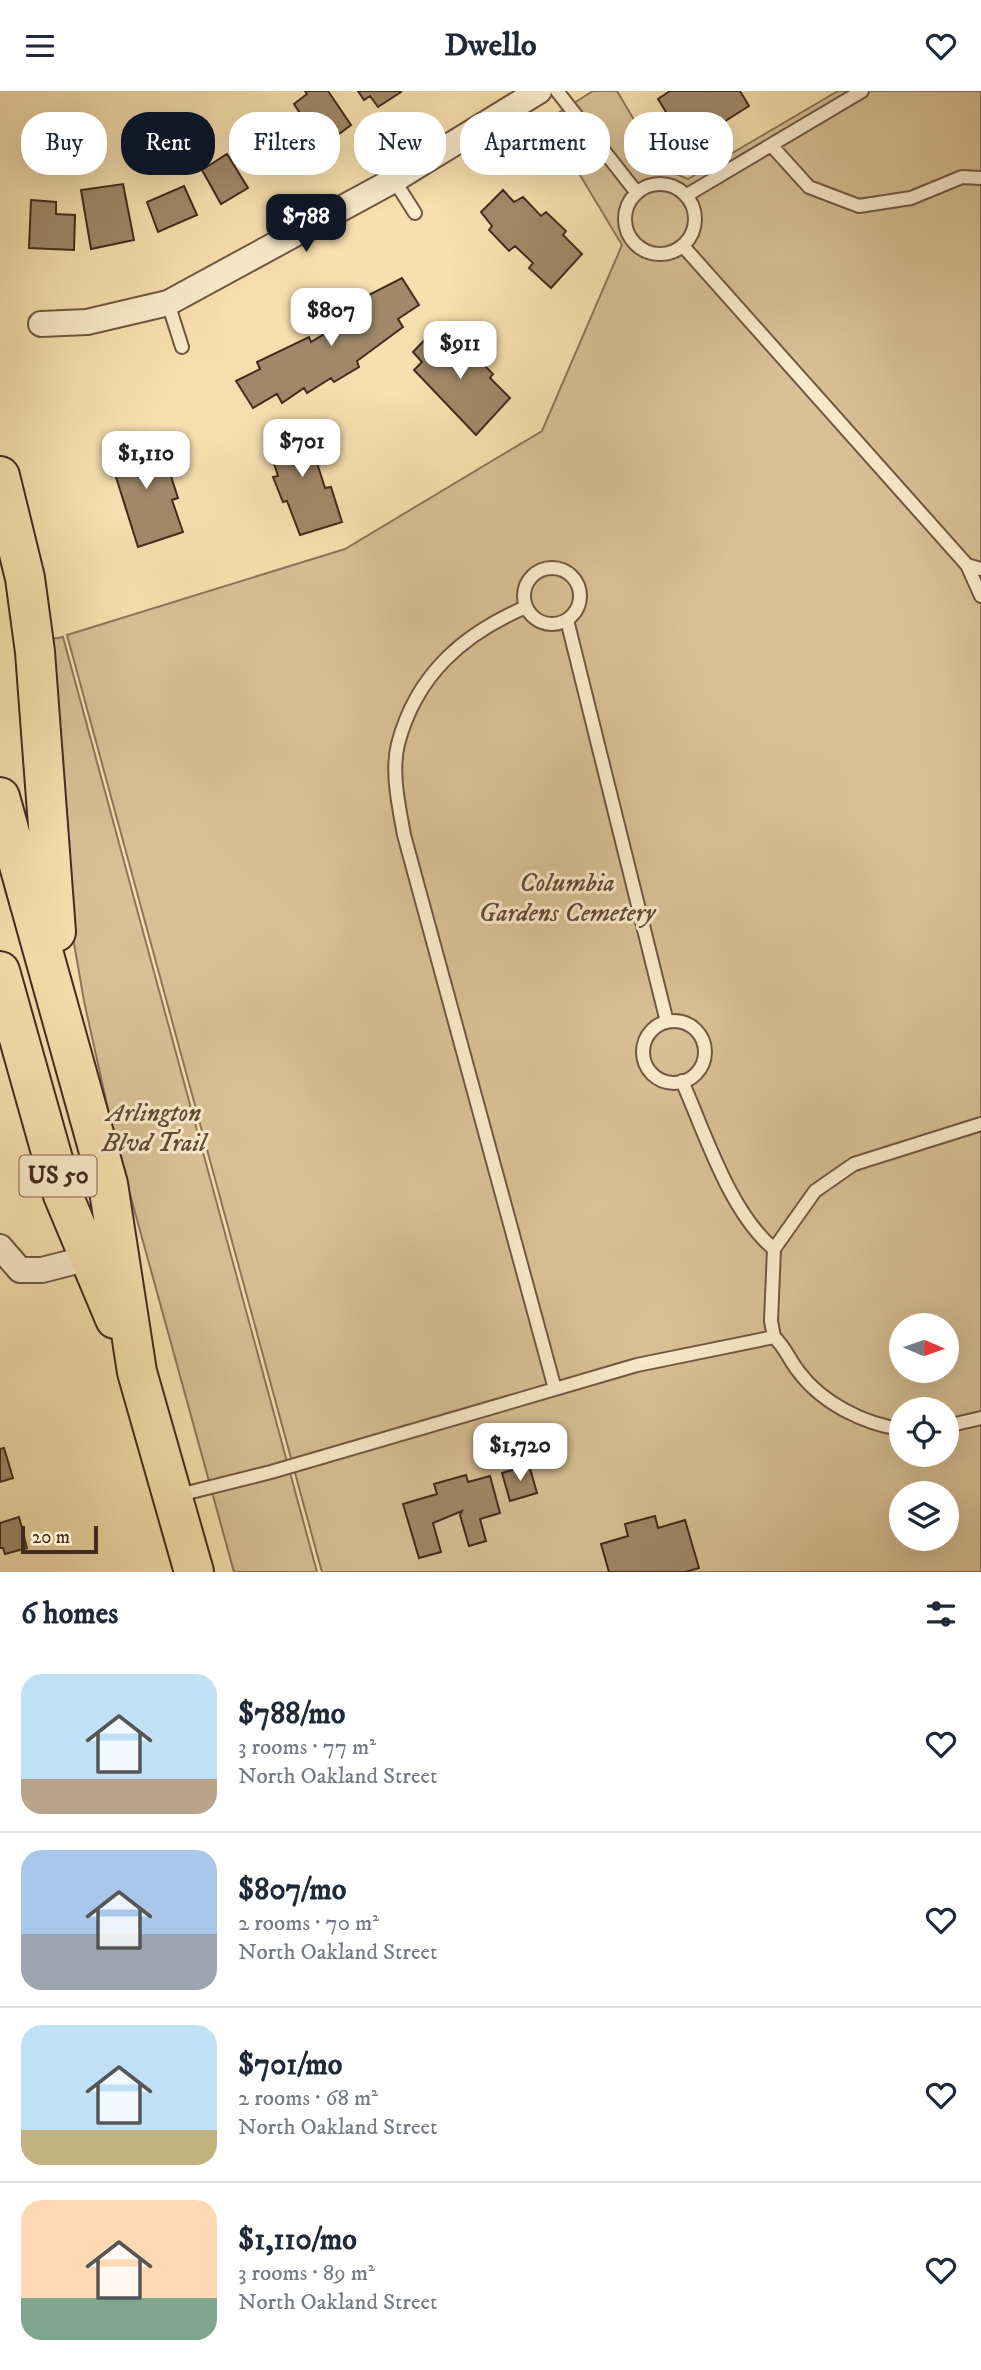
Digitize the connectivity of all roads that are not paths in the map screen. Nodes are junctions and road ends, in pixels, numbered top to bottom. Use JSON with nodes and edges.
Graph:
{"nodes":[{"id":1,"x":539,"y":91,"type":"edge"},
{"id":2,"x":557,"y":91,"type":"edge"},
{"id":3,"x":862,"y":91,"type":"edge"},
{"id":4,"x":771,"y":145,"type":"junction"},
{"id":5,"x":981,"y":178,"type":"edge"},
{"id":6,"x":394,"y":180,"type":"junction"},
{"id":7,"x":637,"y":193,"type":"junction"},
{"id":8,"x":687,"y":195,"type":"junction"},
{"id":9,"x":415,"y":213,"type":"dead end"},
{"id":10,"x":683,"y":246,"type":"junction"},
{"id":11,"x":168,"y":303,"type":"junction"},
{"id":12,"x":41,"y":324,"type":"dead end"},
{"id":13,"x":182,"y":347,"type":"dead end"},
{"id":14,"x":0,"y":476,"type":"edge"},
{"id":15,"x":967,"y":565,"type":"junction"},
{"id":16,"x":981,"y":569,"type":"edge"},
{"id":17,"x":981,"y":596,"type":"edge"},
{"id":18,"x":526,"y":607,"type":"junction"},
{"id":19,"x":567,"y":620,"type":"junction"},
{"id":20,"x":0,"y":797,"type":"edge"},
{"id":21,"x":0,"y":971,"type":"edge"},
{"id":22,"x":63,"y":1019,"type":"junction"},
{"id":23,"x":667,"y":1022,"type":"junction"},
{"id":24,"x":682,"y":1081,"type":"junction"},
{"id":25,"x":981,"y":1125,"type":"edge"},
{"id":26,"x":0,"y":1247,"type":"edge"},
{"id":27,"x":774,"y":1249,"type":"junction"},
{"id":28,"x":89,"y":1258,"type":"junction"},
{"id":29,"x":774,"y":1337,"type":"junction"},
{"id":30,"x":137,"y":1372,"type":"junction"},
{"id":31,"x":555,"y":1388,"type":"junction"},
{"id":32,"x":981,"y":1418,"type":"edge"},
{"id":33,"x":959,"y":1423,"type":"edge"},
{"id":34,"x":889,"y":1426,"type":"edge"},
{"id":35,"x":172,"y":1497,"type":"junction"},
{"id":36,"x":194,"y":1572,"type":"edge"}],
"edges":[{"from":1,"to":6,"type":"street"},
{"from":2,"to":7,"type":"lane"},
{"from":3,"to":4,"type":"lane"},
{"from":4,"to":5,"type":"lane"},
{"from":4,"to":8,"type":"lane"},
{"from":6,"to":9,"type":"lane"},
{"from":6,"to":11,"type":"street"},
{"from":7,"to":8,"type":"lane"},
{"from":7,"to":10,"type":"lane"},
{"from":8,"to":10,"type":"lane"},
{"from":10,"to":15,"type":"lane"},
{"from":11,"to":12,"type":"street"},
{"from":11,"to":13,"type":"lane"},
{"from":14,"to":22,"type":"highway"},
{"from":15,"to":16,"type":"lane"},
{"from":15,"to":17,"type":"lane"},
{"from":18,"to":19,"type":"lane"},
{"from":18,"to":19,"type":"lane"},
{"from":18,"to":31,"type":"lane"},
{"from":19,"to":23,"type":"lane"},
{"from":20,"to":22,"type":"highway","number":"US 50"},
{"from":21,"to":28,"type":"highway","number":"US 50"},
{"from":22,"to":30,"type":"highway","number":"US 50"},
{"from":23,"to":24,"type":"lane"},
{"from":23,"to":24,"type":"lane"},
{"from":24,"to":27,"type":"lane"},
{"from":25,"to":27,"type":"lane"},
{"from":26,"to":28,"type":"street"},
{"from":27,"to":29,"type":"lane"},
{"from":28,"to":30,"type":"highway","number":"US 50"},
{"from":29,"to":31,"type":"lane"},
{"from":29,"to":34,"type":"lane"},
{"from":30,"to":35,"type":"highway","number":"US 50"},
{"from":31,"to":35,"type":"lane"},
{"from":32,"to":33,"type":"lane"},
{"from":35,"to":36,"type":"highway","number":"US 50"}]}
